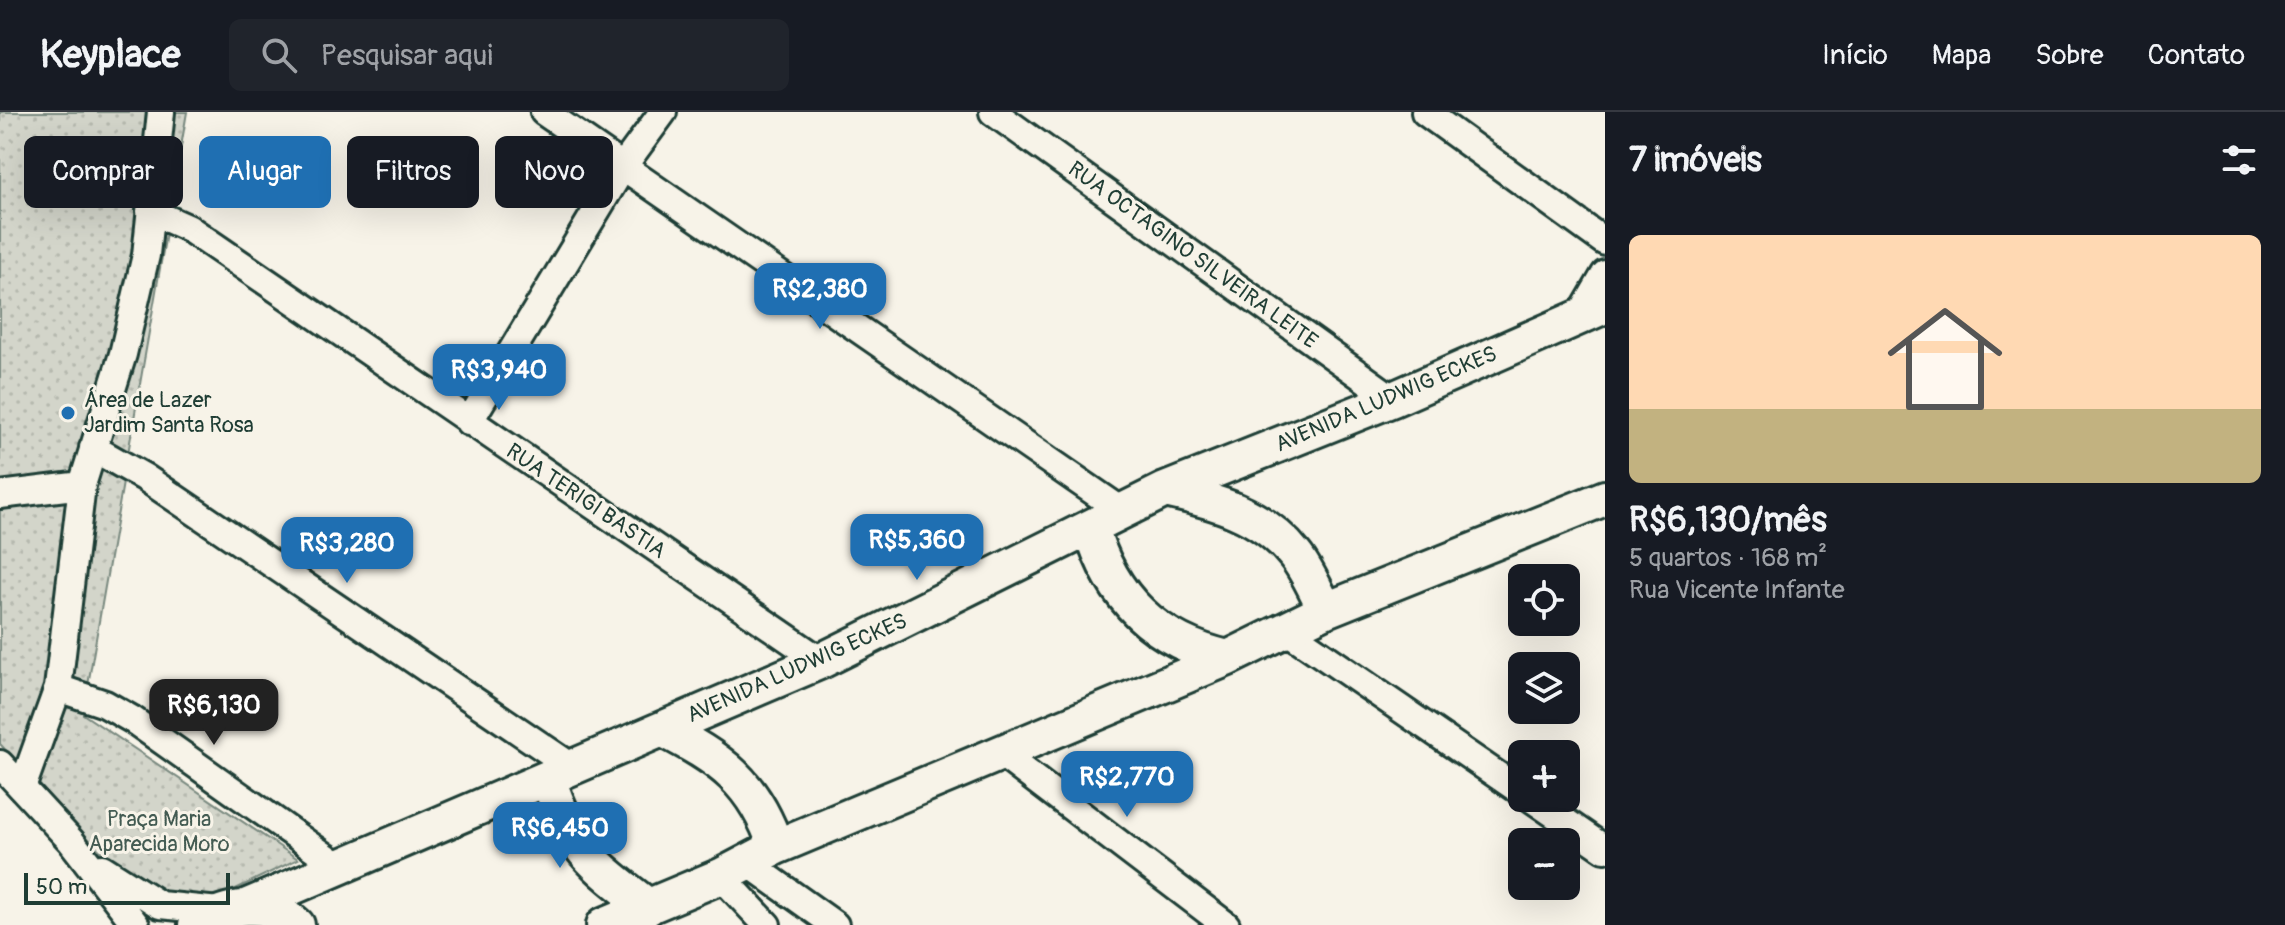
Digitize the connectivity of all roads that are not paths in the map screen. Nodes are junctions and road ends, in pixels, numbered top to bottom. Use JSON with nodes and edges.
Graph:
{"nodes":[{"id":1,"x":161,"y":112,"type":"edge"},
{"id":2,"x":544,"y":112,"type":"edge"},
{"id":3,"x":663,"y":112,"type":"edge"},
{"id":4,"x":993,"y":112,"type":"edge"},
{"id":5,"x":1425,"y":112,"type":"edge"},
{"id":6,"x":624,"y":165,"type":"junction"},
{"id":7,"x":150,"y":211,"type":"junction"},
{"id":8,"x":1605,"y":242,"type":"edge"},
{"id":9,"x":1605,"y":274,"type":"edge"},
{"id":10,"x":1593,"y":310,"type":"edge"},
{"id":11,"x":1393,"y":399,"type":"junction"},
{"id":12,"x":469,"y":422,"type":"junction"},
{"id":13,"x":93,"y":448,"type":"junction"},
{"id":14,"x":82,"y":485,"type":"junction"},
{"id":15,"x":1165,"y":490,"type":"junction"},
{"id":16,"x":0,"y":495,"type":"edge"},
{"id":17,"x":1599,"y":508,"type":"edge"},
{"id":18,"x":1122,"y":511,"type":"junction"},
{"id":19,"x":1091,"y":527,"type":"junction"},
{"id":20,"x":1326,"y":610,"type":"junction"},
{"id":21,"x":1286,"y":630,"type":"junction"},
{"id":22,"x":1228,"y":658,"type":"junction"},
{"id":23,"x":821,"y":661,"type":"junction"},
{"id":24,"x":58,"y":688,"type":"junction"},
{"id":25,"x":662,"y":729,"type":"junction"},
{"id":26,"x":999,"y":752,"type":"junction"},
{"id":27,"x":0,"y":764,"type":"edge"},
{"id":28,"x":560,"y":772,"type":"junction"},
{"id":29,"x":1508,"y":782,"type":"edge"},
{"id":30,"x":22,"y":788,"type":"junction"},
{"id":31,"x":1551,"y":812,"type":"edge"},
{"id":32,"x":71,"y":841,"type":"junction"},
{"id":33,"x":1605,"y":849,"type":"edge"},
{"id":34,"x":748,"y":862,"type":"junction"},
{"id":35,"x":339,"y":866,"type":"junction"},
{"id":36,"x":649,"y":907,"type":"junction"},
{"id":37,"x":221,"y":914,"type":"edge"},
{"id":38,"x":136,"y":925,"type":"edge"},
{"id":39,"x":297,"y":925,"type":"edge"},
{"id":40,"x":604,"y":925,"type":"edge"},
{"id":41,"x":767,"y":925,"type":"edge"},
{"id":42,"x":835,"y":925,"type":"edge"},
{"id":43,"x":1226,"y":925,"type":"edge"}],
"edges":[{"from":1,"to":7,"type":"street"},
{"from":2,"to":6,"type":"street"},
{"from":3,"to":6,"type":"street"},
{"from":4,"to":11,"type":"street","name":"RUA OCTAGINO SILVEIRA LEITE"},
{"from":5,"to":8,"type":"street"},
{"from":6,"to":12,"type":"street"},
{"from":6,"to":18,"type":"street"},
{"from":7,"to":12,"type":"street","name":"RUA TERIGI BASTIA"},
{"from":7,"to":13,"type":"street"},
{"from":9,"to":10,"type":"street"},
{"from":10,"to":11,"type":"main road","name":"AVENIDA LUDWIG ECKES"},
{"from":11,"to":15,"type":"main road","name":"AVENIDA LUDWIG ECKES"},
{"from":12,"to":23,"type":"street","name":"RUA TERIGI BASTIA"},
{"from":13,"to":14,"type":"street"},
{"from":13,"to":28,"type":"street"},
{"from":14,"to":16,"type":"street"},
{"from":14,"to":24,"type":"street"},
{"from":15,"to":18,"type":"main road","name":"AVENIDA LUDWIG ECKES"},
{"from":15,"to":20,"type":"main road"},
{"from":17,"to":20,"type":"main road"},
{"from":18,"to":19,"type":"main road","name":"AVENIDA LUDWIG ECKES"},
{"from":19,"to":22,"type":"main road"},
{"from":19,"to":23,"type":"main road","name":"AVENIDA LUDWIG ECKES"},
{"from":20,"to":21,"type":"main road"},
{"from":21,"to":22,"type":"main road"},
{"from":21,"to":29,"type":"street"},
{"from":22,"to":26,"type":"main road"},
{"from":23,"to":25,"type":"main road","name":"AVENIDA LUDWIG ECKES"},
{"from":24,"to":30,"type":"street"},
{"from":24,"to":35,"type":"street"},
{"from":25,"to":28,"type":"main road","name":"AVENIDA LUDWIG ECKES"},
{"from":25,"to":34,"type":"main road"},
{"from":26,"to":34,"type":"main road"},
{"from":26,"to":43,"type":"street"},
{"from":27,"to":30,"type":"street"},
{"from":28,"to":35,"type":"main road","name":"AVENIDA LUDWIG ECKES"},
{"from":28,"to":36,"type":"main road"},
{"from":30,"to":32,"type":"street"},
{"from":31,"to":33,"type":"street"},
{"from":32,"to":37,"type":"street"},
{"from":32,"to":38,"type":"street"},
{"from":34,"to":36,"type":"main road"},
{"from":34,"to":41,"type":"street"},
{"from":34,"to":42,"type":"street"},
{"from":35,"to":37,"type":"main road","name":"AVENIDA LUDWIG ECKES"},
{"from":36,"to":40,"type":"main road"},
{"from":37,"to":39,"type":"main road"}]}
